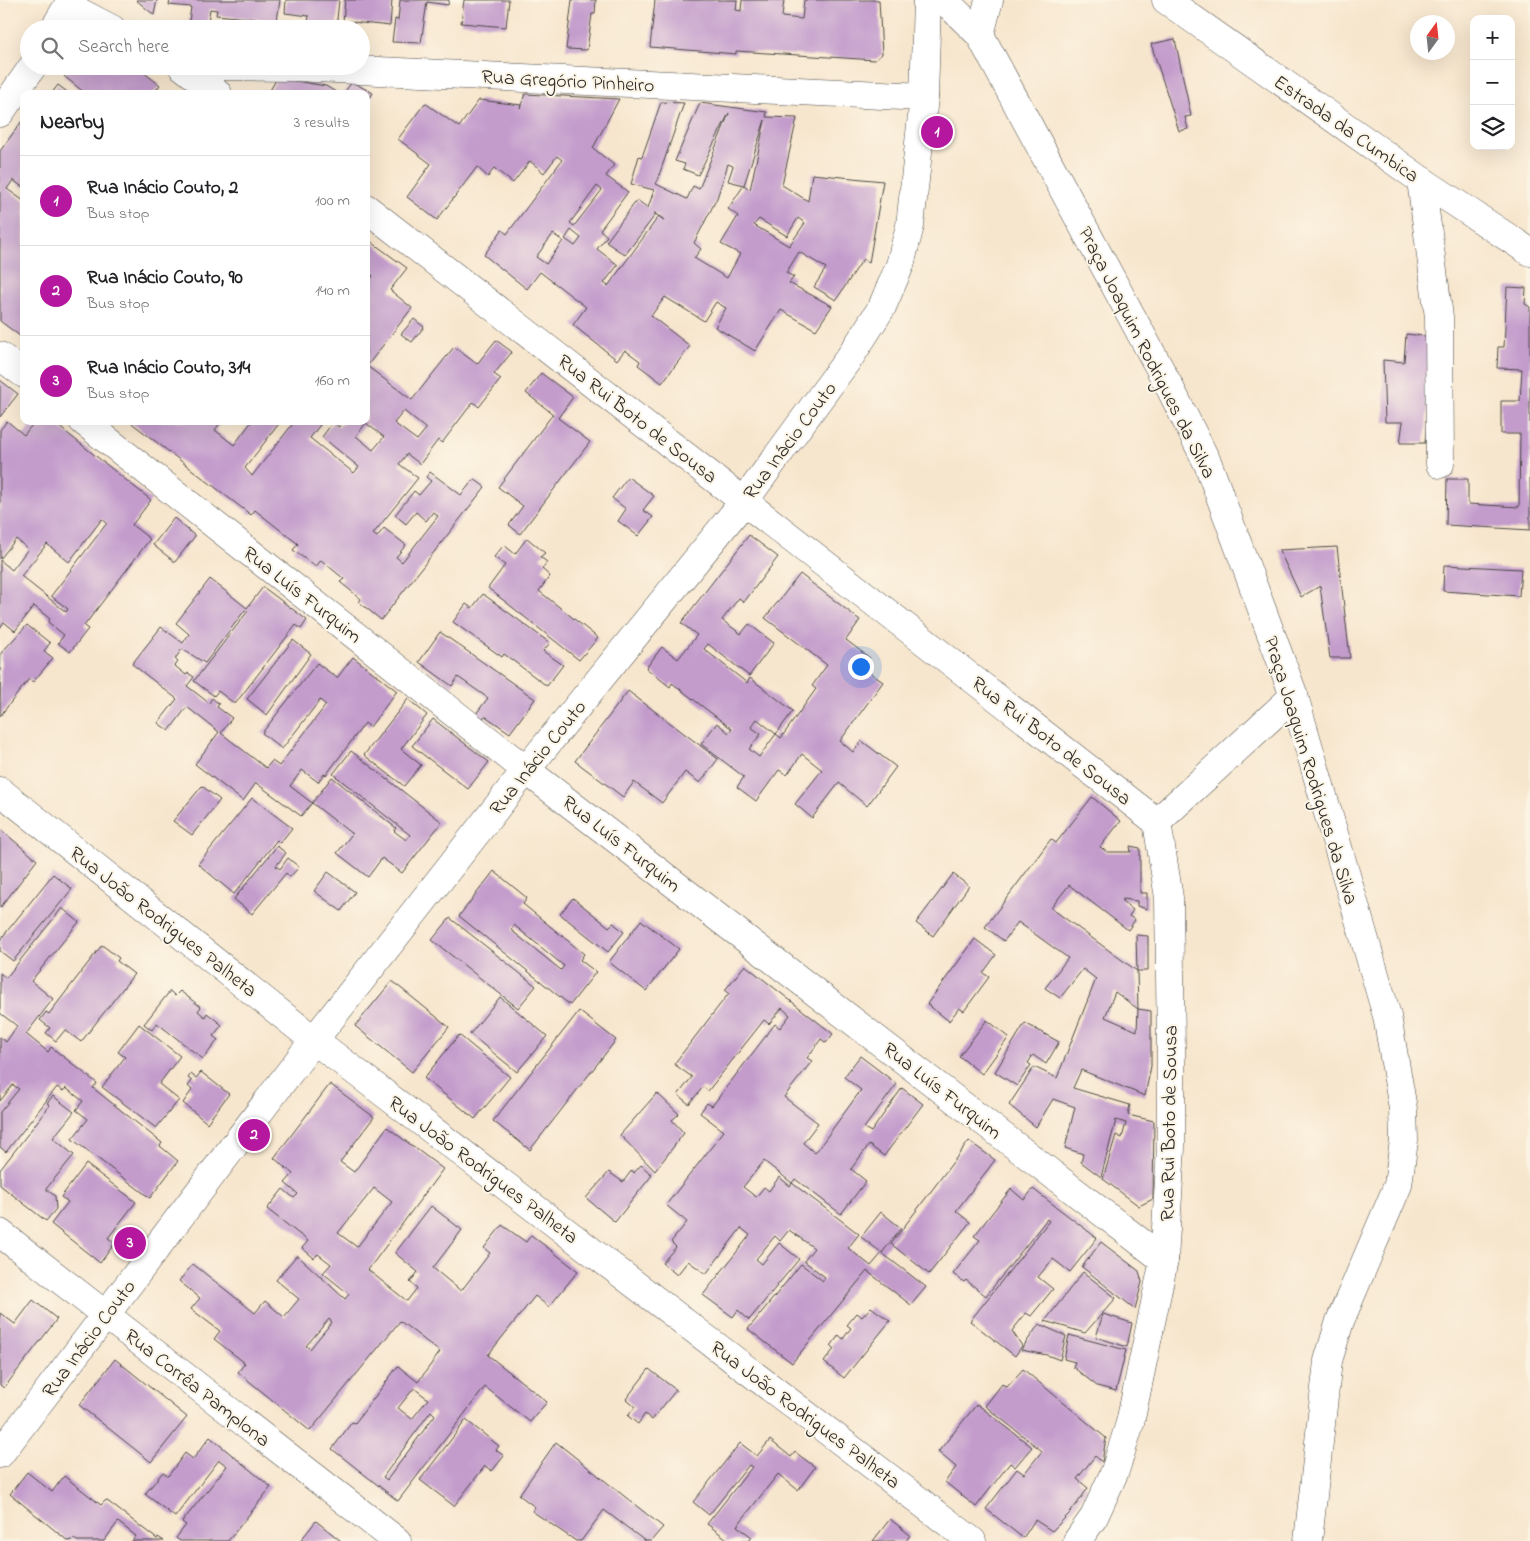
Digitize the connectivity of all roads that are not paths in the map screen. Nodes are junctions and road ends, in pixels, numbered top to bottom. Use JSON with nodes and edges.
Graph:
{"nodes":[{"id":1,"x":927,"y":0,"type":"edge"},
{"id":2,"x":944,"y":0,"type":"edge"},
{"id":3,"x":989,"y":0,"type":"edge"},
{"id":4,"x":1166,"y":0,"type":"edge"},
{"id":5,"x":69,"y":3,"type":"edge"},
{"id":6,"x":59,"y":20,"type":"edge"},
{"id":7,"x":97,"y":20,"type":"edge"},
{"id":8,"x":980,"y":35,"type":"junction"},
{"id":9,"x":370,"y":71,"type":"edge"},
{"id":10,"x":26,"y":75,"type":"edge"},
{"id":11,"x":194,"y":75,"type":"edge"},
{"id":12,"x":213,"y":90,"type":"edge"},
{"id":13,"x":924,"y":97,"type":"junction"},
{"id":14,"x":0,"y":113,"type":"edge"},
{"id":15,"x":1421,"y":180,"type":"junction"},
{"id":16,"x":370,"y":211,"type":"edge"},
{"id":17,"x":1530,"y":252,"type":"edge"},
{"id":18,"x":0,"y":356,"type":"edge"},
{"id":19,"x":20,"y":371,"type":"edge"},
{"id":20,"x":88,"y":425,"type":"edge"},
{"id":21,"x":1440,"y":464,"type":"dead end"},
{"id":22,"x":745,"y":500,"type":"junction"},
{"id":23,"x":1294,"y":696,"type":"junction"},
{"id":24,"x":526,"y":770,"type":"junction"},
{"id":25,"x":0,"y":791,"type":"edge"},
{"id":26,"x":1157,"y":822,"type":"junction"},
{"id":27,"x":314,"y":1040,"type":"junction"},
{"id":28,"x":0,"y":1233,"type":"edge"},
{"id":29,"x":1164,"y":1260,"type":"junction"},
{"id":30,"x":106,"y":1315,"type":"junction"},
{"id":31,"x":0,"y":1454,"type":"edge"},
{"id":32,"x":397,"y":1541,"type":"edge"},
{"id":33,"x":972,"y":1541,"type":"edge"},
{"id":34,"x":1078,"y":1541,"type":"edge"},
{"id":35,"x":1308,"y":1541,"type":"edge"}],
"edges":[{"from":1,"to":13,"type":"street","name":"Rua Inácio Couto"},
{"from":2,"to":8,"type":"street","name":"Praça Joaquim Rodrigues da Silva"},
{"from":3,"to":8,"type":"street"},
{"from":4,"to":15,"type":"street","name":"Estrada da Cumbica"},
{"from":5,"to":6,"type":"street"},
{"from":5,"to":7,"type":"street"},
{"from":8,"to":23,"type":"street","name":"Praça Joaquim Rodrigues da Silva"},
{"from":9,"to":13,"type":"street","name":"Rua Gregório Pinheiro"},
{"from":10,"to":14,"type":"street"},
{"from":11,"to":12,"type":"street"},
{"from":13,"to":22,"type":"street","name":"Rua Inácio Couto"},
{"from":15,"to":17,"type":"street","name":"Estrada da Cumbica"},
{"from":15,"to":21,"type":"street"},
{"from":16,"to":22,"type":"street","name":"Rua Rui Boto de Sousa"},
{"from":18,"to":19,"type":"street"},
{"from":20,"to":24,"type":"street","name":"Rua Luís Furquim"},
{"from":22,"to":24,"type":"street","name":"Rua Inácio Couto"},
{"from":22,"to":26,"type":"street","name":"Rua Rui Boto de Sousa"},
{"from":23,"to":26,"type":"street"},
{"from":23,"to":35,"type":"street","name":"Praça Joaquim Rodrigues da Silva"},
{"from":24,"to":27,"type":"street","name":"Rua Inácio Couto"},
{"from":24,"to":29,"type":"street","name":"Rua Luís Furquim"},
{"from":25,"to":27,"type":"street","name":"Rua João Rodrigues Palheta"},
{"from":26,"to":29,"type":"street","name":"Rua Rui Boto de Sousa"},
{"from":27,"to":30,"type":"street","name":"Rua Inácio Couto"},
{"from":27,"to":33,"type":"street","name":"Rua João Rodrigues Palheta"},
{"from":28,"to":30,"type":"street","name":"Rua Corrêa Pamplona"},
{"from":29,"to":34,"type":"street","name":"Rua Rui Boto de Sousa"},
{"from":30,"to":31,"type":"street","name":"Rua Inácio Couto"},
{"from":30,"to":32,"type":"street","name":"Rua Corrêa Pamplona"}]}
